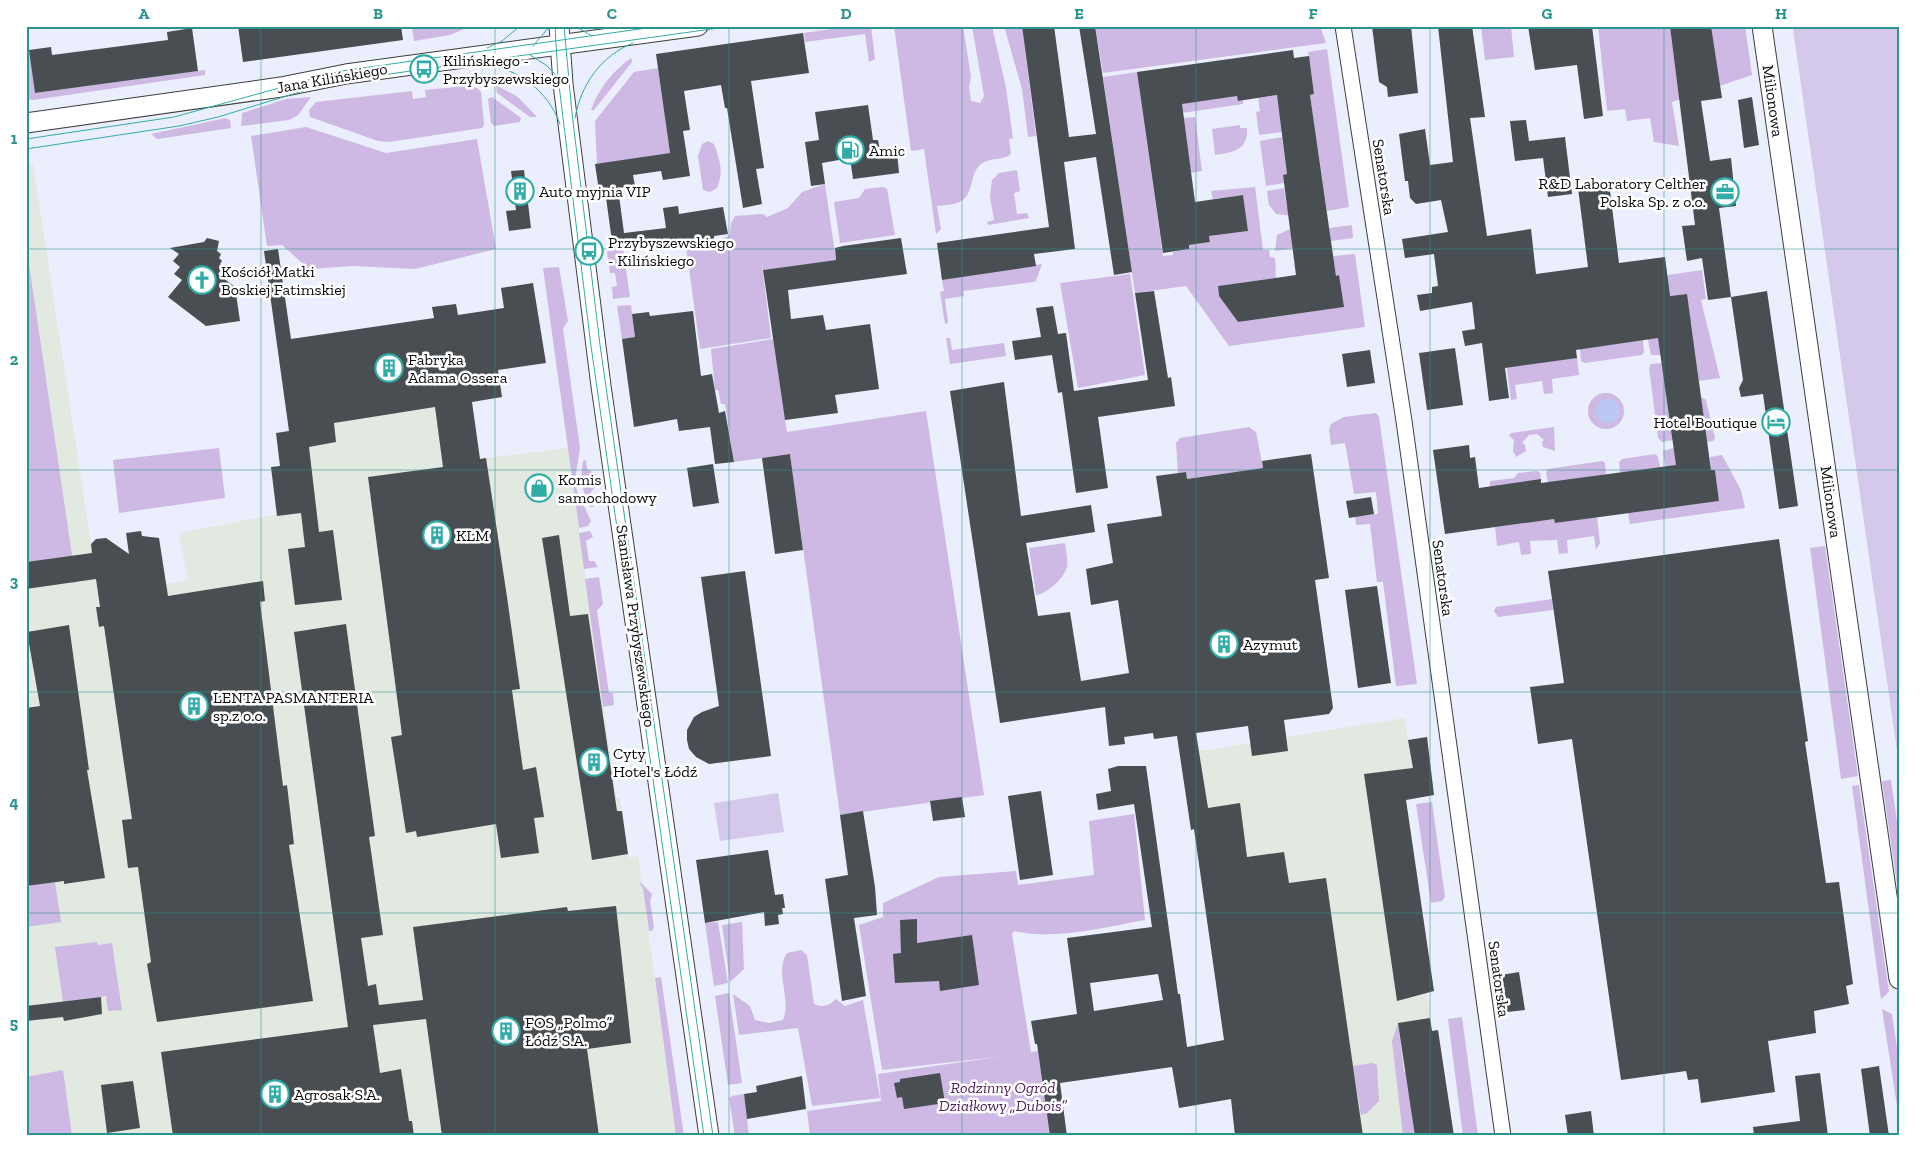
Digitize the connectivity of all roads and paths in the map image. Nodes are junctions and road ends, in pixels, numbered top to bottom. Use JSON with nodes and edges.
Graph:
{"nodes":[{"id":1,"x":559,"y":26,"type":"edge"},
{"id":2,"x":698,"y":26,"type":"edge"},
{"id":3,"x":1343,"y":26,"type":"edge"},
{"id":4,"x":1762,"y":26,"type":"edge"},
{"id":5,"x":561,"y":46,"type":"junction"},
{"id":6,"x":26,"y":123,"type":"edge"},
{"id":7,"x":1899,"y":979,"type":"edge"},
{"id":8,"x":709,"y":1136,"type":"edge"},
{"id":9,"x":1503,"y":1136,"type":"edge"}],
"edges":[{"from":1,"to":5,"type":"street","name":"Stanisława Przybyszewskiego"},
{"from":2,"to":5,"type":"street","name":"Jana Kilińskiego"},
{"from":3,"to":9,"type":"street","name":"Senatorska"},
{"from":4,"to":7,"type":"street","name":"Milionowa"},
{"from":5,"to":6,"type":"street","name":"Jana Kilińskiego"},
{"from":5,"to":8,"type":"street","name":"Stanisława Przybyszewskiego"}]}
